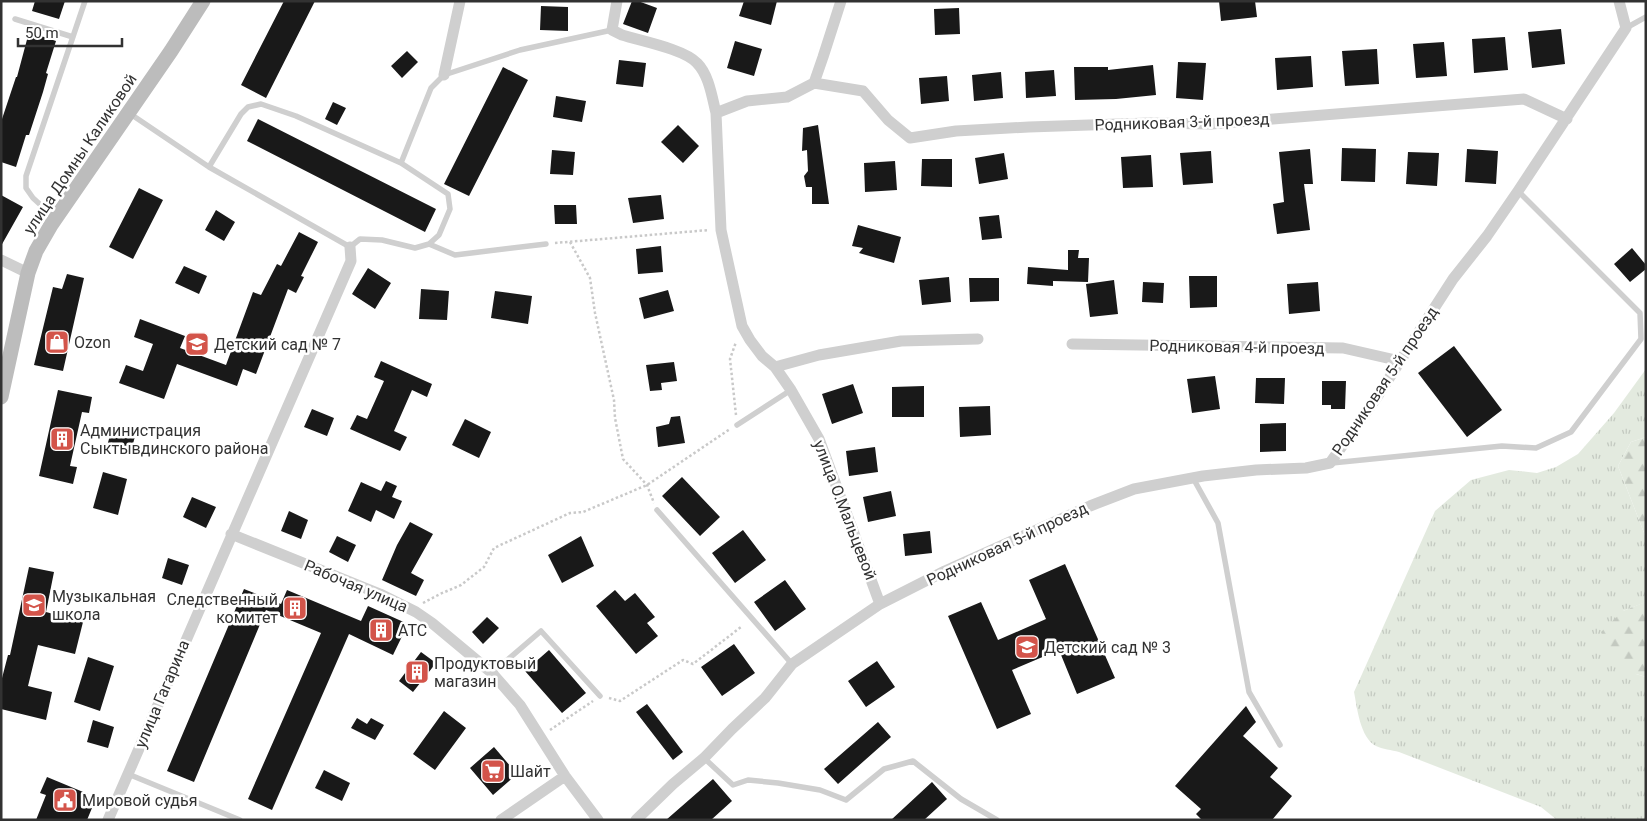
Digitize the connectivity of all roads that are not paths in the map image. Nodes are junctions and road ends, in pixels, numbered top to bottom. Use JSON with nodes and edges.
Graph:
{"nodes":[{"id":1,"x":85,"y":1,"type":"edge"},
{"id":2,"x":203,"y":1,"type":"edge"},
{"id":3,"x":460,"y":1,"type":"edge"},
{"id":4,"x":617,"y":1,"type":"edge"},
{"id":5,"x":841,"y":1,"type":"edge"},
{"id":6,"x":1619,"y":1,"type":"edge"},
{"id":7,"x":1646,"y":17,"type":"edge"},
{"id":8,"x":15,"y":19,"type":"dead end"},
{"id":9,"x":1626,"y":28,"type":"junction"},
{"id":10,"x":612,"y":30,"type":"junction"},
{"id":11,"x":73,"y":37,"type":"junction"},
{"id":12,"x":444,"y":75,"type":"junction"},
{"id":13,"x":814,"y":83,"type":"junction"},
{"id":14,"x":129,"y":113,"type":"junction"},
{"id":15,"x":716,"y":113,"type":"junction"},
{"id":16,"x":1567,"y":119,"type":"junction"},
{"id":17,"x":401,"y":163,"type":"junction"},
{"id":18,"x":209,"y":167,"type":"junction"},
{"id":19,"x":1518,"y":191,"type":"junction"},
{"id":20,"x":56,"y":218,"type":"junction"},
{"id":21,"x":429,"y":244,"type":"junction"},
{"id":22,"x":546,"y":244,"type":"road end"},
{"id":23,"x":350,"y":247,"type":"junction"},
{"id":24,"x":1,"y":260,"type":"edge"},
{"id":25,"x":28,"y":273,"type":"junction"},
{"id":26,"x":978,"y":340,"type":"dead end"},
{"id":27,"x":1072,"y":344,"type":"dead end"},
{"id":28,"x":1400,"y":361,"type":"junction"},
{"id":29,"x":775,"y":367,"type":"junction"},
{"id":30,"x":791,"y":390,"type":"junction"},
{"id":31,"x":1,"y":397,"type":"edge"},
{"id":32,"x":737,"y":425,"type":"road end"},
{"id":33,"x":1330,"y":463,"type":"junction"},
{"id":34,"x":1193,"y":478,"type":"junction"},
{"id":35,"x":657,"y":510,"type":"road end"},
{"id":36,"x":231,"y":534,"type":"junction"},
{"id":37,"x":880,"y":604,"type":"junction"},
{"id":38,"x":792,"y":664,"type":"junction"},
{"id":39,"x":492,"y":672,"type":"junction"},
{"id":40,"x":600,"y":696,"type":"road end"},
{"id":41,"x":1280,"y":745,"type":"dead end"},
{"id":42,"x":704,"y":758,"type":"junction"},
{"id":43,"x":128,"y":773,"type":"junction"},
{"id":44,"x":565,"y":776,"type":"junction"},
{"id":45,"x":108,"y":820,"type":"edge"},
{"id":46,"x":240,"y":820,"type":"edge"},
{"id":47,"x":501,"y":820,"type":"edge"},
{"id":48,"x":598,"y":820,"type":"edge"},
{"id":49,"x":636,"y":820,"type":"edge"},
{"id":50,"x":997,"y":820,"type":"edge"}],
"edges":[{"from":1,"to":11,"type":"lane"},
{"from":2,"to":14,"type":"main road","name":"улица Домны Каликовой"},
{"from":3,"to":12,"type":"street"},
{"from":4,"to":10,"type":"street"},
{"from":5,"to":13,"type":"street"},
{"from":6,"to":9,"type":"street"},
{"from":7,"to":9,"type":"lane"},
{"from":8,"to":11,"type":"lane"},
{"from":9,"to":16,"type":"street","name":"Родниковая 5-й проезд"},
{"from":10,"to":12,"type":"lane"},
{"from":10,"to":15,"type":"street","name":"улица О.Мальцевой"},
{"from":11,"to":20,"type":"lane"},
{"from":12,"to":17,"type":"lane"},
{"from":13,"to":15,"type":"street"},
{"from":13,"to":16,"type":"street","name":"Родниковая 3-й проезд"},
{"from":14,"to":18,"type":"lane"},
{"from":14,"to":20,"type":"main road","name":"улица Домны Каликовой"},
{"from":15,"to":29,"type":"street","name":"улица О.Мальцевой"},
{"from":16,"to":19,"type":"street","name":"Родниковая 5-й проезд"},
{"from":17,"to":18,"type":"lane"},
{"from":17,"to":21,"type":"lane"},
{"from":18,"to":23,"type":"lane"},
{"from":19,"to":28,"type":"street","name":"Родниковая 5-й проезд"},
{"from":19,"to":33,"type":"lane"},
{"from":20,"to":25,"type":"main road","name":"улица Домны Каликовой"},
{"from":21,"to":22,"type":"lane"},
{"from":21,"to":23,"type":"lane"},
{"from":23,"to":36,"type":"street","name":"улица Гагарина"},
{"from":24,"to":25,"type":"street"},
{"from":25,"to":31,"type":"main road","name":"улица Домны Каликовой"},
{"from":26,"to":29,"type":"street"},
{"from":27,"to":28,"type":"street","name":"Родниковая 4-й проезд"},
{"from":28,"to":33,"type":"street","name":"Родниковая 5-й проезд"},
{"from":29,"to":30,"type":"street","name":"улица О.Мальцевой"},
{"from":30,"to":32,"type":"lane"},
{"from":30,"to":37,"type":"street","name":"улица О.Мальцевой"},
{"from":33,"to":34,"type":"street","name":"Родниковая 5-й проезд"},
{"from":34,"to":37,"type":"street","name":"Родниковая 5-й проезд"},
{"from":34,"to":41,"type":"lane"},
{"from":35,"to":38,"type":"lane"},
{"from":36,"to":39,"type":"street","name":"Рабочая улица"},
{"from":36,"to":43,"type":"street","name":"улица Гагарина"},
{"from":37,"to":38,"type":"street"},
{"from":38,"to":42,"type":"street"},
{"from":39,"to":40,"type":"lane"},
{"from":39,"to":44,"type":"street","name":"Рабочая улица"},
{"from":42,"to":49,"type":"street"},
{"from":42,"to":50,"type":"lane"},
{"from":43,"to":45,"type":"street","name":"улица Гагарина"},
{"from":43,"to":46,"type":"lane"},
{"from":44,"to":47,"type":"street"},
{"from":44,"to":48,"type":"street","name":"Рабочая улица"}]}
